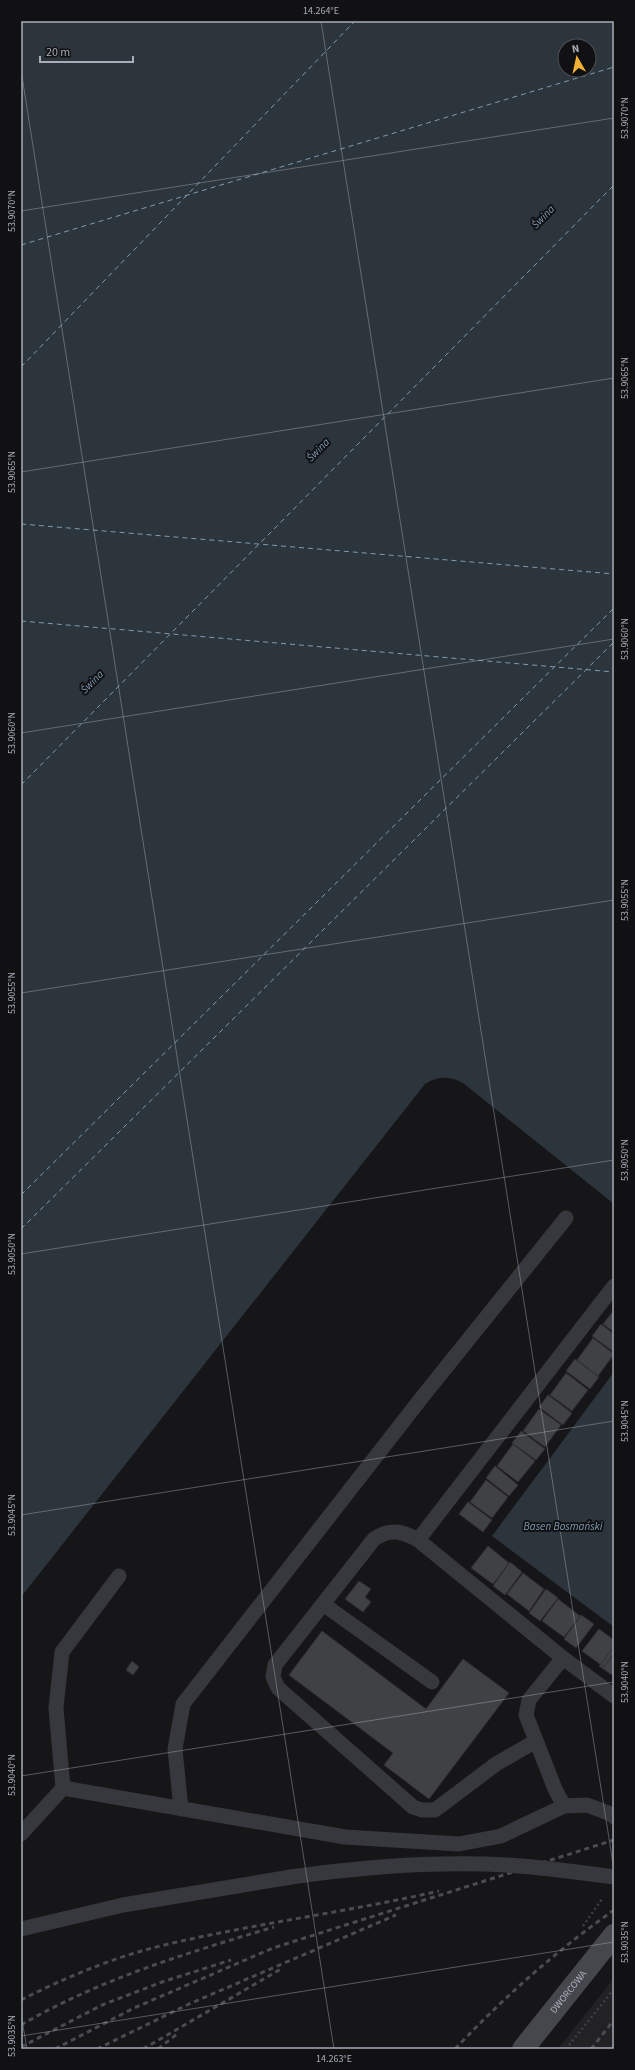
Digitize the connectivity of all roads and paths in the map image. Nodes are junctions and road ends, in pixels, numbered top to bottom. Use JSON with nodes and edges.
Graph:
{"nodes":[{"id":1,"x":566,"y":1218,"type":"dead end"},
{"id":2,"x":614,"y":1286,"type":"edge"},
{"id":3,"x":418,"y":1540,"type":"junction"},
{"id":4,"x":120,"y":1576,"type":"dead end"},
{"id":5,"x":323,"y":1604,"type":"junction"},
{"id":6,"x":563,"y":1658,"type":"junction"},
{"id":7,"x":432,"y":1682,"type":"dead end"},
{"id":8,"x":614,"y":1696,"type":"edge"},
{"id":9,"x":536,"y":1741,"type":"junction"},
{"id":10,"x":63,"y":1788,"type":"junction"},
{"id":11,"x":564,"y":1806,"type":"junction"},
{"id":12,"x":181,"y":1808,"type":"junction"},
{"id":13,"x":614,"y":1817,"type":"edge"},
{"id":14,"x":21,"y":1834,"type":"edge"},
{"id":15,"x":614,"y":1877,"type":"edge"},
{"id":16,"x":21,"y":1929,"type":"edge"},
{"id":17,"x":614,"y":1935,"type":"edge"},
{"id":18,"x":614,"y":1989,"type":"edge"},
{"id":19,"x":523,"y":2049,"type":"edge"},
{"id":20,"x":566,"y":2049,"type":"edge"}],
"edges":[{"from":1,"to":12,"type":"lane"},
{"from":2,"to":3,"type":"lane"},
{"from":3,"to":5,"type":"lane"},
{"from":3,"to":6,"type":"lane"},
{"from":4,"to":10,"type":"lane"},
{"from":5,"to":7,"type":"lane"},
{"from":5,"to":9,"type":"lane"},
{"from":6,"to":8,"type":"lane"},
{"from":6,"to":9,"type":"lane"},
{"from":9,"to":11,"type":"lane"},
{"from":10,"to":12,"type":"lane"},
{"from":10,"to":14,"type":"lane"},
{"from":11,"to":12,"type":"lane"},
{"from":11,"to":13,"type":"lane"},
{"from":15,"to":16,"type":"lane","bridge":true},
{"from":17,"to":19,"type":"street","name":"DWORCOWA"},
{"from":18,"to":20,"type":"path"}]}
